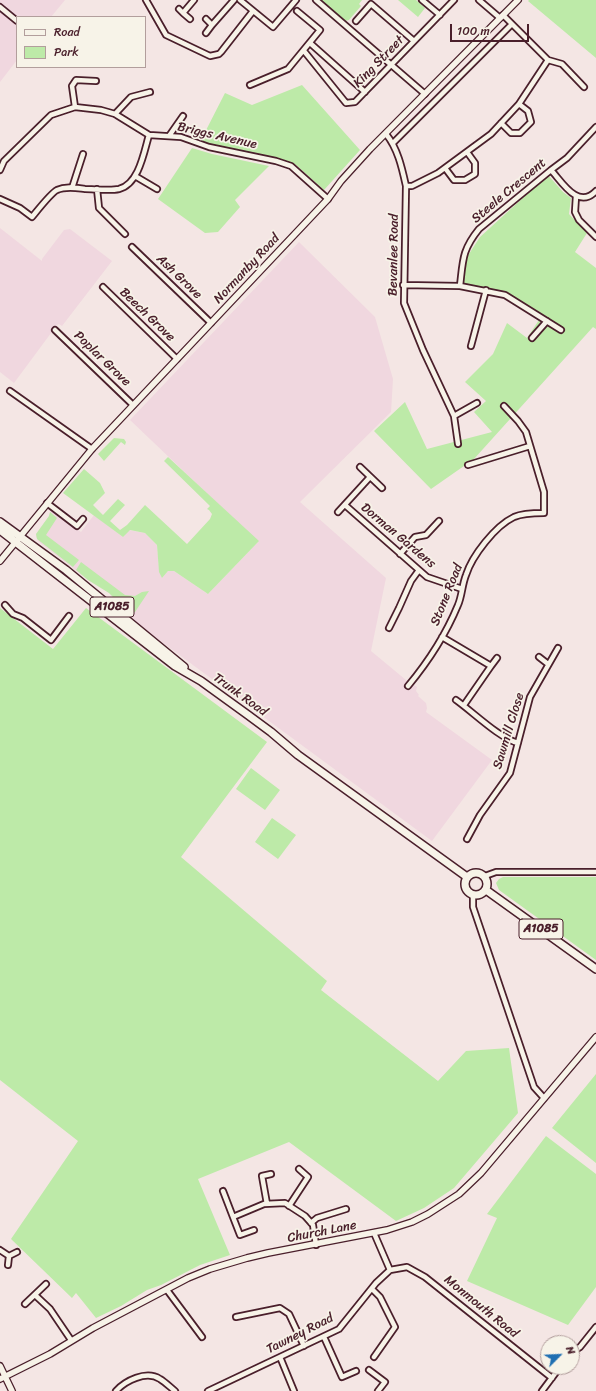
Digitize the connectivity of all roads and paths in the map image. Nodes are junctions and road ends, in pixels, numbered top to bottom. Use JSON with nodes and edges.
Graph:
{"nodes":[{"id":1,"x":146,"y":0,"type":"edge"},
{"id":2,"x":194,"y":0,"type":"edge"},
{"id":3,"x":234,"y":0,"type":"edge"},
{"id":4,"x":240,"y":0,"type":"edge"},
{"id":5,"x":296,"y":0,"type":"edge"},
{"id":6,"x":316,"y":0,"type":"edge"},
{"id":7,"x":422,"y":0,"type":"edge"},
{"id":8,"x":454,"y":0,"type":"edge"},
{"id":9,"x":478,"y":0,"type":"edge"},
{"id":10,"x":518,"y":0,"type":"edge"},
{"id":11,"x":0,"y":7,"type":"edge"},
{"id":12,"x":179,"y":9,"type":"dead end"},
{"id":13,"x":253,"y":11,"type":"junction"},
{"id":14,"x":297,"y":11,"type":"dead end"},
{"id":15,"x":183,"y":13,"type":"junction"},
{"id":16,"x":440,"y":15,"type":"junction"},
{"id":17,"x":502,"y":17,"type":"junction"},
{"id":18,"x":190,"y":19,"type":"dead end"},
{"id":19,"x":206,"y":19,"type":"dead end"},
{"id":20,"x":16,"y":20,"type":"edge"},
{"id":21,"x":356,"y":21,"type":"dead end"},
{"id":22,"x":512,"y":24,"type":"junction"},
{"id":23,"x":212,"y":25,"type":"junction"},
{"id":24,"x":206,"y":33,"type":"dead end"},
{"id":25,"x":414,"y":41,"type":"junction"},
{"id":26,"x":310,"y":43,"type":"junction"},
{"id":27,"x":304,"y":51,"type":"junction"},
{"id":28,"x":548,"y":60,"type":"junction"},
{"id":29,"x":391,"y":65,"type":"junction"},
{"id":30,"x":96,"y":81,"type":"dead end"},
{"id":31,"x":250,"y":85,"type":"dead end"},
{"id":32,"x":584,"y":87,"type":"dead end"},
{"id":33,"x":150,"y":92,"type":"dead end"},
{"id":34,"x":365,"y":92,"type":"junction"},
{"id":35,"x":425,"y":94,"type":"junction"},
{"id":36,"x":518,"y":104,"type":"junction"},
{"id":37,"x":75,"y":107,"type":"junction"},
{"id":38,"x":115,"y":114,"type":"junction"},
{"id":39,"x":183,"y":116,"type":"dead end"},
{"id":40,"x":501,"y":123,"type":"junction"},
{"id":41,"x":596,"y":127,"type":"edge"},
{"id":42,"x":386,"y":134,"type":"junction"},
{"id":43,"x":149,"y":135,"type":"junction"},
{"id":44,"x":169,"y":136,"type":"junction"},
{"id":45,"x":393,"y":143,"type":"junction"},
{"id":46,"x":467,"y":152,"type":"junction"},
{"id":47,"x":83,"y":154,"type":"dead end"},
{"id":48,"x":445,"y":168,"type":"junction"},
{"id":49,"x":0,"y":170,"type":"edge"},
{"id":50,"x":551,"y":170,"type":"junction"},
{"id":51,"x":135,"y":176,"type":"junction"},
{"id":52,"x":406,"y":186,"type":"junction"},
{"id":53,"x":72,"y":188,"type":"junction"},
{"id":54,"x":97,"y":189,"type":"junction"},
{"id":55,"x":157,"y":189,"type":"dead end"},
{"id":56,"x":596,"y":191,"type":"edge"},
{"id":57,"x":576,"y":196,"type":"junction"},
{"id":58,"x":0,"y":199,"type":"edge"},
{"id":59,"x":328,"y":199,"type":"junction"},
{"id":60,"x":125,"y":234,"type":"dead end"},
{"id":61,"x":596,"y":237,"type":"edge"},
{"id":62,"x":132,"y":247,"type":"dead end"},
{"id":63,"x":403,"y":285,"type":"junction"},
{"id":64,"x":460,"y":286,"type":"junction"},
{"id":65,"x":103,"y":287,"type":"dead end"},
{"id":66,"x":486,"y":290,"type":"junction"},
{"id":67,"x":547,"y":321,"type":"junction"},
{"id":68,"x":211,"y":323,"type":"junction"},
{"id":69,"x":55,"y":330,"type":"dead end"},
{"id":70,"x":561,"y":330,"type":"dead end"},
{"id":71,"x":532,"y":338,"type":"dead end"},
{"id":72,"x":471,"y":346,"type":"dead end"},
{"id":73,"x":177,"y":359,"type":"junction"},
{"id":74,"x":10,"y":391,"type":"dead end"},
{"id":75,"x":477,"y":403,"type":"dead end"},
{"id":76,"x":133,"y":405,"type":"junction"},
{"id":77,"x":504,"y":406,"type":"dead end"},
{"id":78,"x":454,"y":416,"type":"junction"},
{"id":79,"x":458,"y":444,"type":"dead end"},
{"id":80,"x":530,"y":446,"type":"junction"},
{"id":81,"x":92,"y":449,"type":"junction"},
{"id":82,"x":468,"y":465,"type":"dead end"},
{"id":83,"x":360,"y":467,"type":"dead end"},
{"id":84,"x":370,"y":477,"type":"junction"},
{"id":85,"x":382,"y":488,"type":"dead end"},
{"id":86,"x":47,"y":503,"type":"junction"},
{"id":87,"x":345,"y":505,"type":"junction"},
{"id":88,"x":338,"y":512,"type":"dead end"},
{"id":89,"x":83,"y":519,"type":"dead end"},
{"id":90,"x":439,"y":520,"type":"dead end"},
{"id":91,"x":0,"y":522,"type":"edge"},
{"id":92,"x":0,"y":530,"type":"edge"},
{"id":93,"x":17,"y":538,"type":"junction"},
{"id":94,"x":400,"y":554,"type":"junction"},
{"id":95,"x":0,"y":561,"type":"edge"},
{"id":96,"x":418,"y":570,"type":"junction"},
{"id":97,"x":462,"y":589,"type":"junction"},
{"id":98,"x":5,"y":605,"type":"dead end"},
{"id":99,"x":69,"y":616,"type":"dead end"},
{"id":100,"x":389,"y":628,"type":"dead end"},
{"id":101,"x":442,"y":636,"type":"junction"},
{"id":102,"x":558,"y":648,"type":"dead end"},
{"id":103,"x":539,"y":657,"type":"dead end"},
{"id":104,"x":496,"y":658,"type":"dead end"},
{"id":105,"x":548,"y":664,"type":"junction"},
{"id":106,"x":491,"y":666,"type":"junction"},
{"id":107,"x":408,"y":686,"type":"dead end"},
{"id":108,"x":456,"y":700,"type":"dead end"},
{"id":109,"x":464,"y":706,"type":"junction"},
{"id":110,"x":518,"y":743,"type":"junction"},
{"id":111,"x":467,"y":840,"type":"dead end"},
{"id":112,"x":596,"y":872,"type":"edge"},
{"id":113,"x":484,"y":876,"type":"junction"},
{"id":114,"x":467,"y":877,"type":"junction"},
{"id":115,"x":486,"y":890,"type":"junction"},
{"id":116,"x":473,"y":894,"type":"junction"},
{"id":117,"x":596,"y":968,"type":"edge"},
{"id":118,"x":596,"y":1037,"type":"edge"},
{"id":119,"x":544,"y":1098,"type":"junction"},
{"id":120,"x":299,"y":1169,"type":"dead end"},
{"id":121,"x":271,"y":1174,"type":"dead end"},
{"id":122,"x":223,"y":1191,"type":"dead end"},
{"id":123,"x":267,"y":1204,"type":"junction"},
{"id":124,"x":289,"y":1206,"type":"junction"},
{"id":125,"x":346,"y":1209,"type":"dead end"},
{"id":126,"x":233,"y":1218,"type":"junction"},
{"id":127,"x":311,"y":1222,"type":"junction"},
{"id":128,"x":254,"y":1230,"type":"dead end"},
{"id":129,"x":374,"y":1233,"type":"junction"},
{"id":130,"x":316,"y":1244,"type":"junction"},
{"id":131,"x":0,"y":1250,"type":"edge"},
{"id":132,"x":18,"y":1252,"type":"dead end"},
{"id":133,"x":9,"y":1256,"type":"junction"},
{"id":134,"x":8,"y":1266,"type":"dead end"},
{"id":135,"x":390,"y":1270,"type":"junction"},
{"id":136,"x":46,"y":1284,"type":"dead end"},
{"id":137,"x":372,"y":1288,"type":"junction"},
{"id":138,"x":167,"y":1290,"type":"junction"},
{"id":139,"x":35,"y":1295,"type":"junction"},
{"id":140,"x":26,"y":1304,"type":"dead end"},
{"id":141,"x":236,"y":1317,"type":"dead end"},
{"id":142,"x":596,"y":1327,"type":"edge"},
{"id":143,"x":202,"y":1337,"type":"dead end"},
{"id":144,"x":324,"y":1337,"type":"junction"},
{"id":145,"x":71,"y":1340,"type":"junction"},
{"id":146,"x":304,"y":1346,"type":"junction"},
{"id":147,"x":580,"y":1347,"type":"edge"},
{"id":148,"x":280,"y":1357,"type":"junction"},
{"id":149,"x":374,"y":1357,"type":"dead end"},
{"id":150,"x":0,"y":1366,"type":"edge"},
{"id":151,"x":369,"y":1370,"type":"dead end"},
{"id":152,"x":356,"y":1371,"type":"dead end"},
{"id":153,"x":554,"y":1375,"type":"edge"},
{"id":154,"x":3,"y":1378,"type":"edge"},
{"id":155,"x":552,"y":1378,"type":"junction"},
{"id":156,"x":374,"y":1387,"type":"dead end"},
{"id":157,"x":217,"y":1389,"type":"edge"},
{"id":158,"x":12,"y":1391,"type":"edge"},
{"id":159,"x":116,"y":1391,"type":"edge"},
{"id":160,"x":175,"y":1391,"type":"edge"},
{"id":161,"x":208,"y":1391,"type":"edge"},
{"id":162,"x":294,"y":1391,"type":"edge"},
{"id":163,"x":378,"y":1391,"type":"edge"},
{"id":164,"x":543,"y":1391,"type":"edge"}],
"edges":[{"from":1,"to":13,"type":"street"},
{"from":2,"to":15,"type":"street"},
{"from":3,"to":23,"type":"street"},
{"from":4,"to":13,"type":"street"},
{"from":5,"to":13,"type":"street"},
{"from":6,"to":29,"type":"street"},
{"from":7,"to":16,"type":"street"},
{"from":8,"to":16,"type":"street","name":"King Street"},
{"from":9,"to":17,"type":"street"},
{"from":10,"to":17,"type":"street","name":"Normanby Road"},
{"from":11,"to":20,"type":"street"},
{"from":12,"to":15,"type":"street"},
{"from":14,"to":26,"type":"street"},
{"from":15,"to":18,"type":"street"},
{"from":16,"to":25,"type":"street","name":"King Street"},
{"from":17,"to":22,"type":"street"},
{"from":17,"to":35,"type":"street","name":"Normanby Road"},
{"from":19,"to":23,"type":"street"},
{"from":21,"to":25,"type":"street"},
{"from":22,"to":28,"type":"street"},
{"from":22,"to":45,"type":"street"},
{"from":23,"to":24,"type":"street"},
{"from":25,"to":29,"type":"street","name":"King Street"},
{"from":26,"to":27,"type":"street"},
{"from":26,"to":34,"type":"street"},
{"from":27,"to":31,"type":"street"},
{"from":27,"to":34,"type":"street","name":"King Street"},
{"from":28,"to":32,"type":"street"},
{"from":28,"to":36,"type":"street"},
{"from":29,"to":34,"type":"street","name":"King Street"},
{"from":29,"to":35,"type":"street"},
{"from":30,"to":37,"type":"street"},
{"from":33,"to":38,"type":"street"},
{"from":35,"to":42,"type":"street","name":"Normanby Road"},
{"from":36,"to":40,"type":"street"},
{"from":36,"to":40,"type":"street"},
{"from":37,"to":38,"type":"street","name":"Briggs Avenue"},
{"from":37,"to":49,"type":"street","name":"Briggs Avenue"},
{"from":38,"to":43,"type":"street","name":"Briggs Avenue"},
{"from":39,"to":44,"type":"street"},
{"from":40,"to":46,"type":"street"},
{"from":41,"to":50,"type":"street","name":"Steele Crescent"},
{"from":42,"to":45,"type":"street","name":"Bevanlee Road"},
{"from":42,"to":59,"type":"street","name":"Normanby Road"},
{"from":43,"to":44,"type":"street","name":"Briggs Avenue"},
{"from":43,"to":51,"type":"street"},
{"from":44,"to":59,"type":"street","name":"Briggs Avenue"},
{"from":45,"to":52,"type":"street","name":"Bevanlee Road"},
{"from":46,"to":48,"type":"street"},
{"from":46,"to":48,"type":"street"},
{"from":47,"to":53,"type":"street"},
{"from":48,"to":52,"type":"street"},
{"from":50,"to":57,"type":"street"},
{"from":50,"to":64,"type":"street","name":"Steele Crescent"},
{"from":51,"to":54,"type":"street"},
{"from":51,"to":55,"type":"street"},
{"from":52,"to":63,"type":"street","name":"Bevanlee Road"},
{"from":53,"to":54,"type":"street"},
{"from":53,"to":58,"type":"street"},
{"from":54,"to":60,"type":"street"},
{"from":56,"to":57,"type":"street"},
{"from":57,"to":61,"type":"street"},
{"from":59,"to":68,"type":"street","name":"Normanby Road"},
{"from":62,"to":68,"type":"street","name":"Ash Grove"},
{"from":63,"to":64,"type":"street"},
{"from":63,"to":78,"type":"street","name":"Bevanlee Road"},
{"from":64,"to":66,"type":"street"},
{"from":65,"to":73,"type":"street","name":"Beech Grove"},
{"from":66,"to":67,"type":"street"},
{"from":66,"to":72,"type":"street"},
{"from":67,"to":70,"type":"street"},
{"from":67,"to":71,"type":"street"},
{"from":68,"to":73,"type":"street","name":"Normanby Road"},
{"from":69,"to":76,"type":"street","name":"Poplar Grove"},
{"from":73,"to":76,"type":"street","name":"Normanby Road"},
{"from":74,"to":81,"type":"street"},
{"from":75,"to":78,"type":"street"},
{"from":76,"to":81,"type":"street","name":"Normanby Road"},
{"from":77,"to":80,"type":"street"},
{"from":78,"to":79,"type":"street","name":"Bevanlee Road"},
{"from":80,"to":82,"type":"street"},
{"from":80,"to":97,"type":"street","name":"Stone Road"},
{"from":81,"to":86,"type":"street","name":"Normanby Road"},
{"from":83,"to":84,"type":"street","name":"Dorman Gardens"},
{"from":84,"to":85,"type":"street","name":"Dorman Gardens"},
{"from":84,"to":87,"type":"street","name":"Dorman Gardens"},
{"from":86,"to":89,"type":"street"},
{"from":86,"to":93,"type":"street","name":"Normanby Road"},
{"from":87,"to":88,"type":"street","name":"Dorman Gardens"},
{"from":87,"to":94,"type":"street","name":"Dorman Gardens"},
{"from":90,"to":94,"type":"street"},
{"from":91,"to":93,"type":"main road","number":"A1085"},
{"from":92,"to":93,"type":"main road","name":"Trunk Road","number":"A1085"},
{"from":93,"to":95,"type":"street","name":"Normanby Road"},
{"from":93,"to":114,"type":"main road","name":"Trunk Road","number":"A1085"},
{"from":94,"to":96,"type":"street","name":"Dorman Gardens"},
{"from":96,"to":97,"type":"street","name":"Dorman Gardens"},
{"from":96,"to":100,"type":"street"},
{"from":97,"to":101,"type":"street","name":"Stone Road"},
{"from":98,"to":99,"type":"street"},
{"from":101,"to":106,"type":"street"},
{"from":101,"to":107,"type":"street","name":"Stone Road"},
{"from":102,"to":105,"type":"street","name":"Sawmill Close"},
{"from":103,"to":105,"type":"street"},
{"from":104,"to":106,"type":"street"},
{"from":105,"to":110,"type":"street","name":"Sawmill Close"},
{"from":106,"to":109,"type":"street"},
{"from":108,"to":109,"type":"street"},
{"from":109,"to":110,"type":"street"},
{"from":110,"to":111,"type":"street","name":"Sawmill Close"},
{"from":112,"to":113,"type":"street"},
{"from":113,"to":114,"type":"main road"},
{"from":113,"to":115,"type":"main road"},
{"from":114,"to":116,"type":"main road"},
{"from":115,"to":116,"type":"main road"},
{"from":115,"to":117,"type":"main road","number":"A1085"},
{"from":116,"to":119,"type":"street"},
{"from":118,"to":119,"type":"street","name":"Church Lane"},
{"from":119,"to":129,"type":"street","name":"Church Lane"},
{"from":120,"to":124,"type":"street"},
{"from":121,"to":123,"type":"street"},
{"from":122,"to":126,"type":"street"},
{"from":123,"to":124,"type":"street"},
{"from":123,"to":126,"type":"street"},
{"from":124,"to":127,"type":"street"},
{"from":125,"to":127,"type":"street"},
{"from":126,"to":128,"type":"street"},
{"from":127,"to":130,"type":"street"},
{"from":129,"to":130,"type":"street","name":"Church Lane"},
{"from":129,"to":135,"type":"street"},
{"from":130,"to":138,"type":"street","name":"Church Lane"},
{"from":131,"to":133,"type":"street"},
{"from":132,"to":133,"type":"street"},
{"from":133,"to":134,"type":"street"},
{"from":135,"to":137,"type":"street","name":"Tawney Road"},
{"from":135,"to":155,"type":"street","name":"Monmouth Road"},
{"from":136,"to":139,"type":"street"},
{"from":137,"to":144,"type":"street","name":"Tawney Road"},
{"from":137,"to":149,"type":"street"},
{"from":138,"to":143,"type":"street"},
{"from":138,"to":145,"type":"street","name":"Church Lane"},
{"from":139,"to":140,"type":"street"},
{"from":139,"to":145,"type":"street"},
{"from":141,"to":146,"type":"street"},
{"from":142,"to":147,"type":"street"},
{"from":144,"to":146,"type":"street","name":"Tawney Road"},
{"from":144,"to":152,"type":"street"},
{"from":145,"to":154,"type":"street","name":"Church Lane"},
{"from":146,"to":148,"type":"street","name":"Tawney Road"},
{"from":148,"to":157,"type":"street","name":"Tawney Road"},
{"from":148,"to":162,"type":"street"},
{"from":150,"to":154,"type":"street"},
{"from":151,"to":163,"type":"street"},
{"from":153,"to":155,"type":"street"},
{"from":154,"to":158,"type":"street"},
{"from":155,"to":164,"type":"street"},
{"from":156,"to":163,"type":"street"},
{"from":157,"to":161,"type":"street","name":"Tawney Road"},
{"from":159,"to":160,"type":"street"}]}
